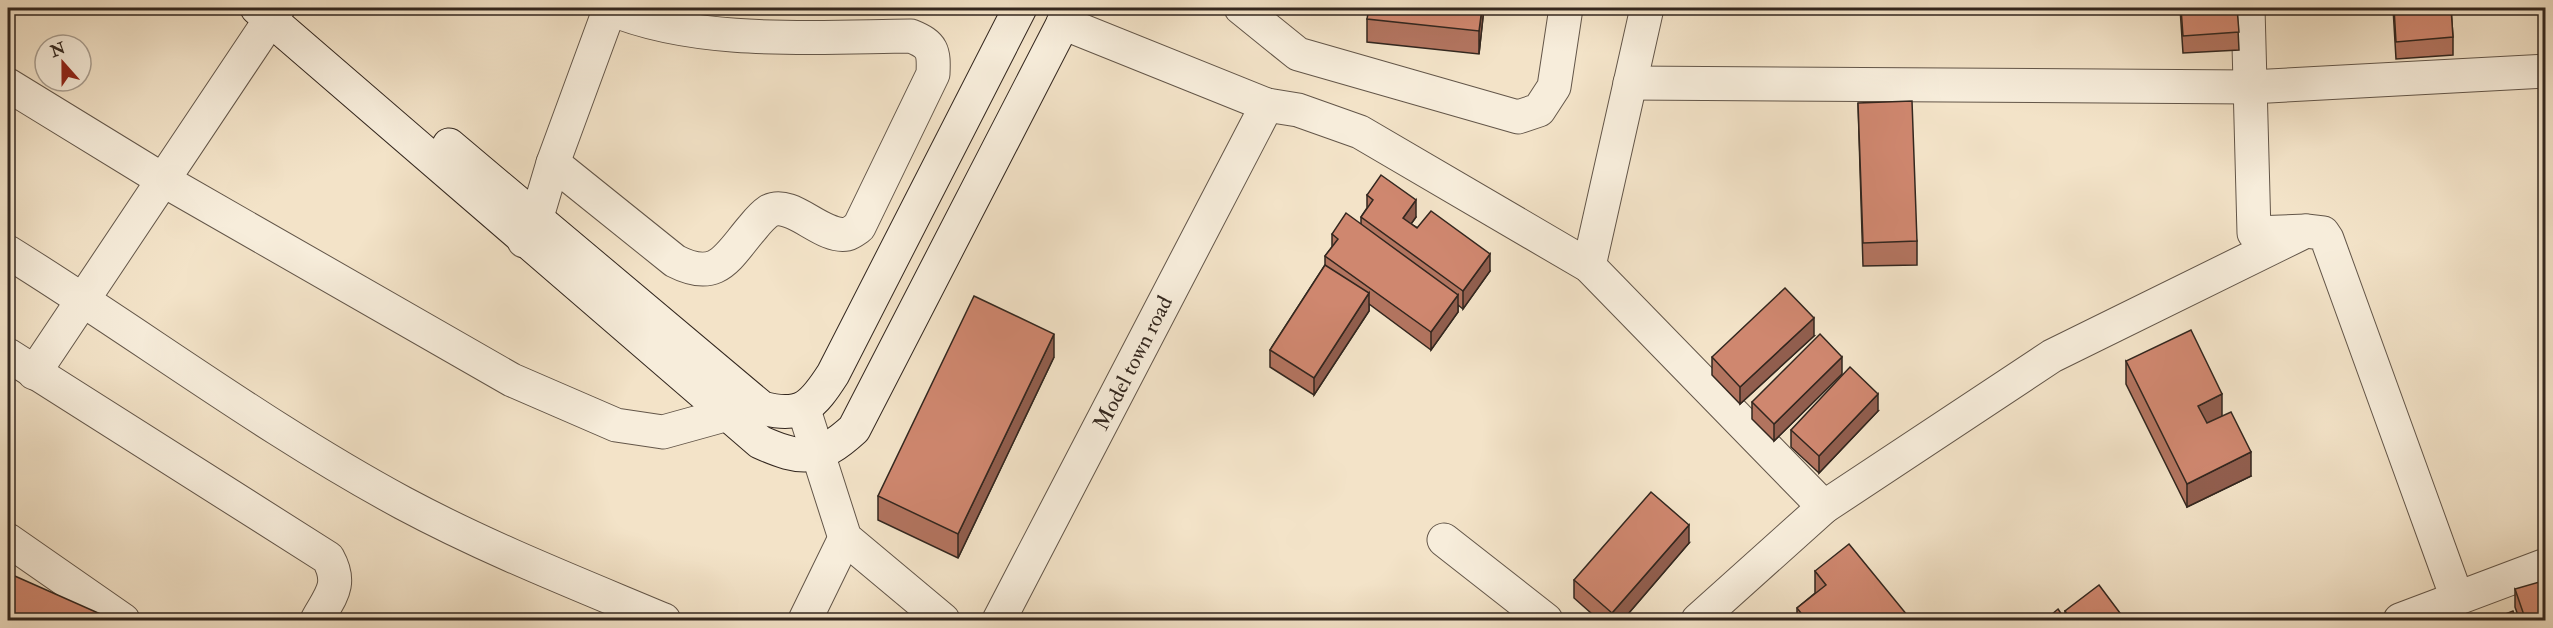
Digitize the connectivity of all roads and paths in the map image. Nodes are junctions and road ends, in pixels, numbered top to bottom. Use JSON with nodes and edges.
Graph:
{"nodes":[{"id":1,"x":609,"y":8,"type":"edge"},
{"id":2,"x":1020,"y":8,"type":"edge"},
{"id":3,"x":1032,"y":8,"type":"edge"},
{"id":4,"x":1241,"y":8,"type":"edge"},
{"id":5,"x":1566,"y":8,"type":"edge"},
{"id":6,"x":1647,"y":8,"type":"edge"},
{"id":7,"x":2248,"y":8,"type":"edge"},
{"id":8,"x":273,"y":10,"type":"edge"},
{"id":9,"x":1067,"y":15,"type":"edge"},
{"id":10,"x":2546,"y":71,"type":"edge"},
{"id":11,"x":1630,"y":83,"type":"junction"},
{"id":12,"x":8,"y":85,"type":"edge"},
{"id":13,"x":2250,"y":87,"type":"junction"},
{"id":14,"x":1267,"y":105,"type":"junction"},
{"id":15,"x":553,"y":163,"type":"junction"},
{"id":16,"x":163,"y":180,"type":"junction"},
{"id":17,"x":530,"y":230,"type":"junction"},
{"id":18,"x":2306,"y":231,"type":"junction"},
{"id":19,"x":8,"y":252,"type":"edge"},
{"id":20,"x":1589,"y":266,"type":"junction"},
{"id":21,"x":83,"y":299,"type":"junction"},
{"id":22,"x":21,"y":364,"type":"edge"},
{"id":23,"x":804,"y":410,"type":"junction"},
{"id":24,"x":728,"y":414,"type":"junction"},
{"id":25,"x":817,"y":453,"type":"junction"},
{"id":26,"x":1824,"y":507,"type":"junction"},
{"id":27,"x":845,"y":538,"type":"junction"},
{"id":28,"x":8,"y":540,"type":"edge"},
{"id":29,"x":1444,"y":540,"type":"dead end"},
{"id":30,"x":2546,"y":565,"type":"edge"},
{"id":31,"x":2457,"y":598,"type":"junction"},
{"id":32,"x":123,"y":621,"type":"edge"},
{"id":33,"x":317,"y":621,"type":"edge"},
{"id":34,"x":664,"y":621,"type":"edge"},
{"id":35,"x":806,"y":621,"type":"edge"},
{"id":36,"x":943,"y":621,"type":"edge"},
{"id":37,"x":999,"y":621,"type":"edge"},
{"id":38,"x":1546,"y":621,"type":"edge"},
{"id":39,"x":1698,"y":621,"type":"edge"},
{"id":40,"x":2400,"y":621,"type":"edge"}],
"edges":[{"from":1,"to":15,"type":"street"},
{"from":1,"to":15,"type":"street"},
{"from":2,"to":23,"type":"street"},
{"from":3,"to":9,"type":"street"},
{"from":4,"to":5,"type":"street"},
{"from":6,"to":11,"type":"street"},
{"from":7,"to":13,"type":"street"},
{"from":8,"to":16,"type":"street"},
{"from":8,"to":17,"type":"street"},
{"from":9,"to":14,"type":"street"},
{"from":9,"to":25,"type":"street"},
{"from":10,"to":13,"type":"street"},
{"from":11,"to":13,"type":"street"},
{"from":11,"to":20,"type":"street"},
{"from":12,"to":16,"type":"street"},
{"from":13,"to":18,"type":"street"},
{"from":14,"to":20,"type":"street"},
{"from":14,"to":37,"type":"street","name":"Model town road"},
{"from":15,"to":17,"type":"street"},
{"from":16,"to":21,"type":"street"},
{"from":16,"to":24,"type":"street"},
{"from":17,"to":23,"type":"street"},
{"from":17,"to":24,"type":"street"},
{"from":18,"to":26,"type":"street"},
{"from":18,"to":31,"type":"street"},
{"from":19,"to":21,"type":"street"},
{"from":20,"to":26,"type":"street"},
{"from":21,"to":22,"type":"street"},
{"from":21,"to":34,"type":"street"},
{"from":22,"to":33,"type":"street"},
{"from":23,"to":25,"type":"street"},
{"from":24,"to":25,"type":"street"},
{"from":25,"to":27,"type":"street"},
{"from":26,"to":39,"type":"street"},
{"from":27,"to":35,"type":"street"},
{"from":27,"to":36,"type":"street"},
{"from":28,"to":32,"type":"street"},
{"from":29,"to":38,"type":"street"},
{"from":30,"to":31,"type":"street"},
{"from":31,"to":40,"type":"street"}]}
